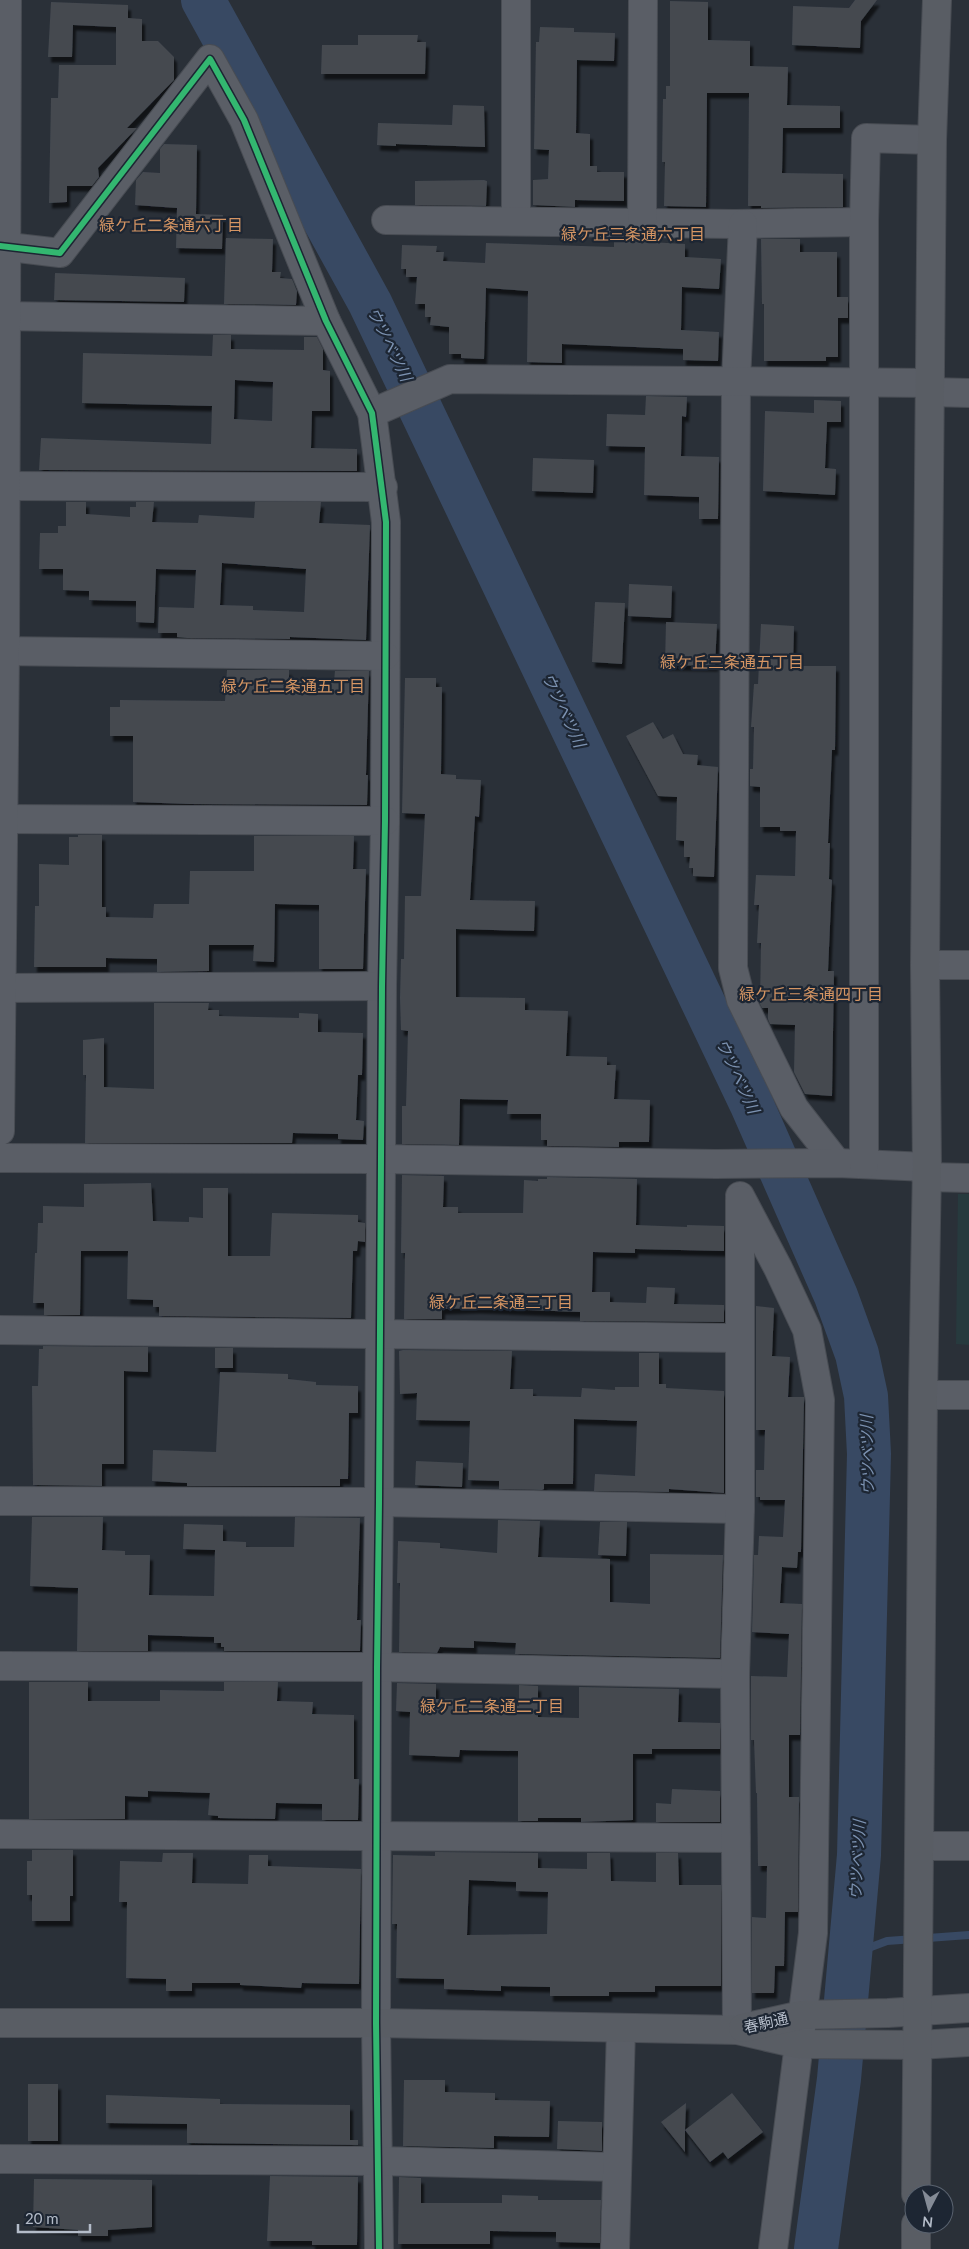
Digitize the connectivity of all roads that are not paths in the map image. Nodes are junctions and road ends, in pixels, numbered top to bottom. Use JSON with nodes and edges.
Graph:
{"nodes":[{"id":1,"x":7,"y":0,"type":"edge"},
{"id":2,"x":516,"y":0,"type":"edge"},
{"id":3,"x":643,"y":0,"type":"edge"},
{"id":4,"x":937,"y":0,"type":"edge"},
{"id":5,"x":932,"y":140,"type":"junction"},
{"id":6,"x":386,"y":220,"type":"dead end"},
{"id":7,"x":516,"y":221,"type":"junction"},
{"id":8,"x":864,"y":222,"type":"junction"},
{"id":9,"x":642,"y":223,"type":"junction"},
{"id":10,"x":743,"y":224,"type":"junction"},
{"id":11,"x":3,"y":247,"type":"edge"},
{"id":12,"x":3,"y":316,"type":"edge"},
{"id":13,"x":326,"y":321,"type":"junction"},
{"id":14,"x":736,"y":382,"type":"junction"},
{"id":15,"x":865,"y":383,"type":"junction"},
{"id":16,"x":931,"y":388,"type":"junction"},
{"id":17,"x":969,"y":393,"type":"edge"},
{"id":18,"x":378,"y":410,"type":"junction"},
{"id":19,"x":3,"y":486,"type":"edge"},
{"id":20,"x":382,"y":487,"type":"junction"},
{"id":21,"x":2,"y":651,"type":"edge"},
{"id":22,"x":385,"y":656,"type":"junction"},
{"id":23,"x":1,"y":819,"type":"edge"},
{"id":24,"x":385,"y":820,"type":"junction"},
{"id":25,"x":925,"y":965,"type":"junction"},
{"id":26,"x":969,"y":965,"type":"edge"},
{"id":27,"x":382,"y":986,"type":"junction"},
{"id":28,"x":1,"y":988,"type":"edge"},
{"id":29,"x":0,"y":1131,"type":"edge"},
{"id":30,"x":0,"y":1158,"type":"edge"},
{"id":31,"x":380,"y":1159,"type":"junction"},
{"id":32,"x":824,"y":1163,"type":"junction"},
{"id":33,"x":742,"y":1164,"type":"junction"},
{"id":34,"x":864,"y":1164,"type":"junction"},
{"id":35,"x":927,"y":1172,"type":"junction"},
{"id":36,"x":969,"y":1178,"type":"edge"},
{"id":37,"x":740,"y":1196,"type":"junction"},
{"id":38,"x":0,"y":1330,"type":"edge"},
{"id":39,"x":379,"y":1334,"type":"junction"},
{"id":40,"x":739,"y":1338,"type":"junction"},
{"id":41,"x":923,"y":1395,"type":"junction"},
{"id":42,"x":969,"y":1395,"type":"edge"},
{"id":43,"x":0,"y":1501,"type":"edge"},
{"id":44,"x":380,"y":1502,"type":"junction"},
{"id":45,"x":740,"y":1509,"type":"junction"},
{"id":46,"x":0,"y":1666,"type":"edge"},
{"id":47,"x":377,"y":1667,"type":"junction"},
{"id":48,"x":735,"y":1674,"type":"junction"},
{"id":49,"x":0,"y":1834,"type":"edge"},
{"id":50,"x":377,"y":1836,"type":"junction"},
{"id":51,"x":736,"y":1838,"type":"junction"},
{"id":52,"x":920,"y":1846,"type":"junction"},
{"id":53,"x":969,"y":1846,"type":"edge"},
{"id":54,"x":969,"y":2008,"type":"edge"},
{"id":55,"x":918,"y":2012,"type":"junction"},
{"id":56,"x":812,"y":2015,"type":"junction"},
{"id":57,"x":0,"y":2023,"type":"edge"},
{"id":58,"x":376,"y":2023,"type":"junction"},
{"id":59,"x":621,"y":2028,"type":"junction"},
{"id":60,"x":737,"y":2030,"type":"junction"},
{"id":61,"x":969,"y":2042,"type":"edge"},
{"id":62,"x":808,"y":2044,"type":"junction"},
{"id":63,"x":918,"y":2045,"type":"junction"},
{"id":64,"x":0,"y":2159,"type":"edge"},
{"id":65,"x":378,"y":2161,"type":"junction"},
{"id":66,"x":616,"y":2167,"type":"junction"},
{"id":67,"x":916,"y":2184,"type":"edge"},
{"id":68,"x":916,"y":2234,"type":"edge"},
{"id":69,"x":379,"y":2249,"type":"edge"},
{"id":70,"x":615,"y":2249,"type":"edge"},
{"id":71,"x":772,"y":2249,"type":"edge"},
{"id":72,"x":916,"y":2249,"type":"edge"}],
"edges":[{"from":1,"to":11,"type":"street"},
{"from":2,"to":7,"type":"street"},
{"from":3,"to":9,"type":"street"},
{"from":4,"to":5,"type":"street"},
{"from":5,"to":8,"type":"street"},
{"from":5,"to":16,"type":"street"},
{"from":6,"to":7,"type":"street"},
{"from":7,"to":9,"type":"street"},
{"from":8,"to":10,"type":"street"},
{"from":8,"to":15,"type":"street"},
{"from":9,"to":10,"type":"street"},
{"from":10,"to":14,"type":"street"},
{"from":11,"to":12,"type":"street"},
{"from":11,"to":13,"type":"street"},
{"from":12,"to":13,"type":"street"},
{"from":12,"to":19,"type":"street"},
{"from":13,"to":18,"type":"street"},
{"from":14,"to":15,"type":"street"},
{"from":14,"to":18,"type":"street"},
{"from":14,"to":32,"type":"street"},
{"from":15,"to":16,"type":"street"},
{"from":15,"to":34,"type":"street"},
{"from":16,"to":17,"type":"street"},
{"from":16,"to":25,"type":"street"},
{"from":18,"to":20,"type":"street"},
{"from":19,"to":20,"type":"street"},
{"from":19,"to":21,"type":"street"},
{"from":20,"to":22,"type":"street"},
{"from":21,"to":22,"type":"street"},
{"from":21,"to":23,"type":"street"},
{"from":22,"to":24,"type":"street"},
{"from":23,"to":24,"type":"street"},
{"from":23,"to":28,"type":"street"},
{"from":24,"to":27,"type":"street"},
{"from":25,"to":26,"type":"street"},
{"from":25,"to":35,"type":"street"},
{"from":27,"to":28,"type":"street"},
{"from":27,"to":31,"type":"street"},
{"from":28,"to":29,"type":"street"},
{"from":30,"to":31,"type":"street"},
{"from":31,"to":33,"type":"street"},
{"from":31,"to":39,"type":"street"},
{"from":32,"to":33,"type":"street"},
{"from":32,"to":34,"type":"street"},
{"from":33,"to":37,"type":"street"},
{"from":34,"to":35,"type":"street"},
{"from":35,"to":36,"type":"street"},
{"from":35,"to":41,"type":"street"},
{"from":37,"to":40,"type":"street"},
{"from":37,"to":56,"type":"street"},
{"from":38,"to":39,"type":"street"},
{"from":39,"to":40,"type":"street"},
{"from":39,"to":44,"type":"street"},
{"from":40,"to":45,"type":"street"},
{"from":41,"to":42,"type":"street"},
{"from":41,"to":52,"type":"street"},
{"from":43,"to":44,"type":"street"},
{"from":44,"to":45,"type":"street"},
{"from":44,"to":47,"type":"street"},
{"from":45,"to":48,"type":"street"},
{"from":46,"to":47,"type":"street"},
{"from":47,"to":48,"type":"street"},
{"from":47,"to":50,"type":"street"},
{"from":48,"to":51,"type":"street"},
{"from":49,"to":50,"type":"street"},
{"from":50,"to":51,"type":"street"},
{"from":50,"to":58,"type":"street"},
{"from":51,"to":60,"type":"street"},
{"from":52,"to":53,"type":"street"},
{"from":52,"to":55,"type":"street"},
{"from":54,"to":55,"type":"street","name":"春駒通"},
{"from":55,"to":56,"type":"street","name":"春駒通"},
{"from":55,"to":63,"type":"street"},
{"from":56,"to":60,"type":"street","name":"春駒通"},
{"from":56,"to":62,"type":"street"},
{"from":57,"to":58,"type":"street"},
{"from":58,"to":59,"type":"street"},
{"from":58,"to":65,"type":"street"},
{"from":59,"to":60,"type":"street"},
{"from":59,"to":66,"type":"street"},
{"from":60,"to":62,"type":"street","name":"春駒通"},
{"from":61,"to":63,"type":"street","name":"春駒通"},
{"from":62,"to":63,"type":"street","name":"春駒通"},
{"from":62,"to":71,"type":"street"},
{"from":63,"to":67,"type":"street"},
{"from":64,"to":65,"type":"street"},
{"from":65,"to":66,"type":"street"},
{"from":65,"to":69,"type":"street"},
{"from":66,"to":70,"type":"street"},
{"from":68,"to":72,"type":"street"}]}
